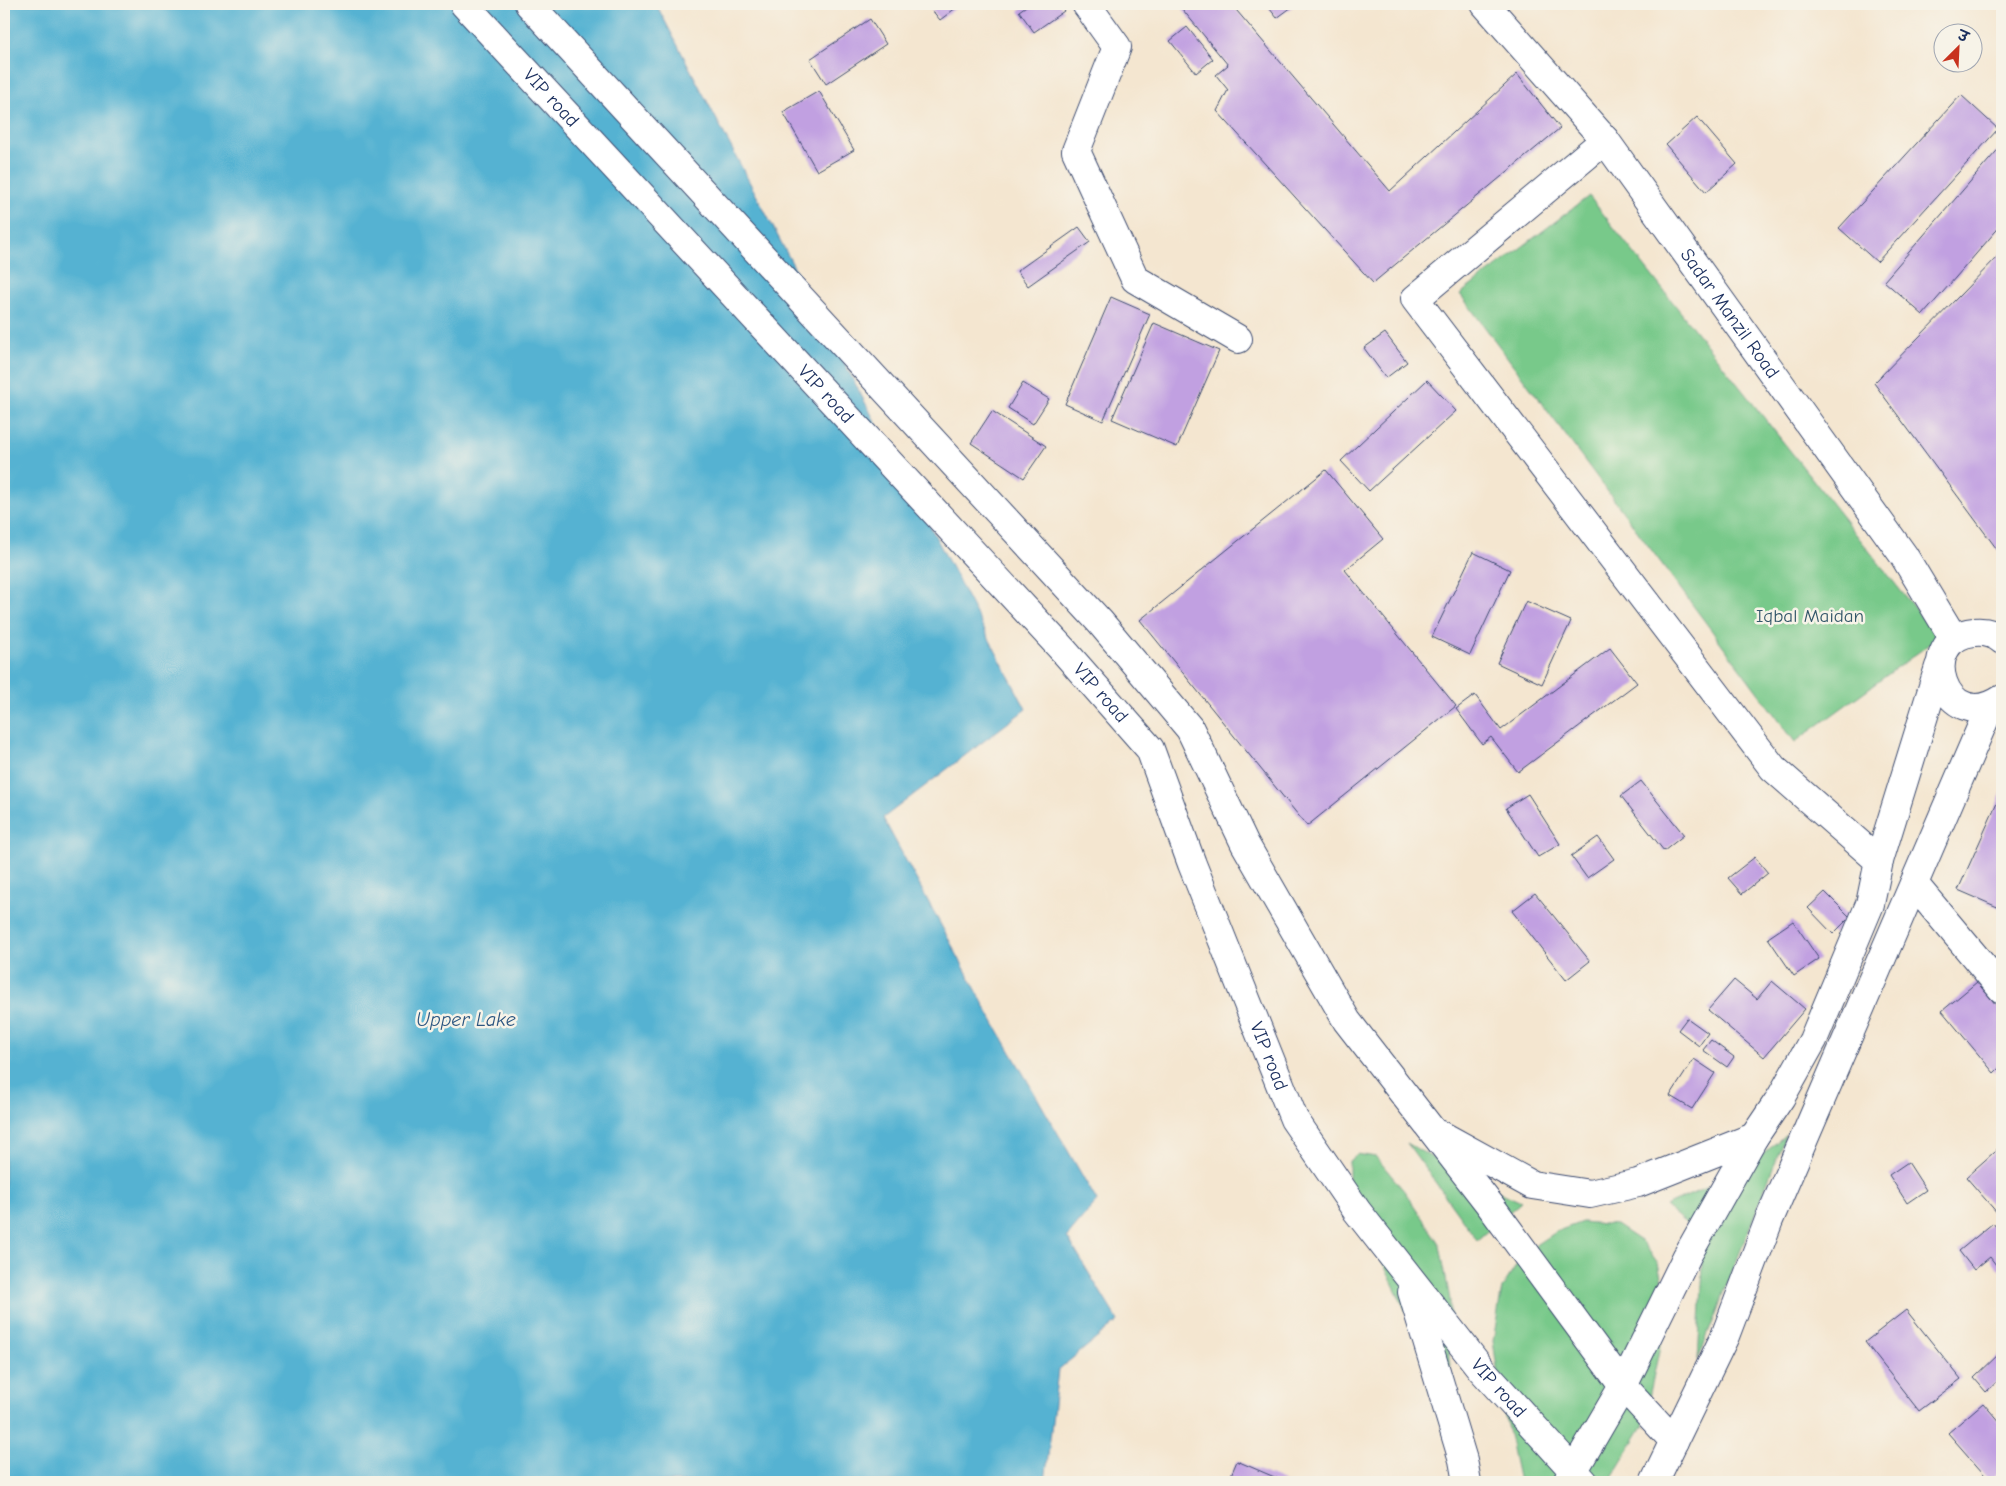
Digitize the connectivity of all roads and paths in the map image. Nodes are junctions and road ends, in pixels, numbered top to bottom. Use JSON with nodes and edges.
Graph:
{"nodes":[{"id":1,"x":464,"y":4,"type":"edge"},
{"id":2,"x":529,"y":4,"type":"edge"},
{"id":3,"x":1086,"y":4,"type":"edge"},
{"id":4,"x":1485,"y":4,"type":"edge"},
{"id":5,"x":1605,"y":140,"type":"junction"},
{"id":6,"x":1238,"y":339,"type":"dead end"},
{"id":7,"x":1954,"y":639,"type":"junction"},
{"id":8,"x":2002,"y":640,"type":"edge"},
{"id":9,"x":1939,"y":667,"type":"junction"},
{"id":10,"x":1996,"y":703,"type":"edge"},
{"id":11,"x":1880,"y":861,"type":"junction"},
{"id":12,"x":1914,"y":884,"type":"junction"},
{"id":13,"x":2002,"y":990,"type":"edge"},
{"id":14,"x":1431,"y":1130,"type":"junction"},
{"id":15,"x":1754,"y":1137,"type":"junction"},
{"id":16,"x":1408,"y":1276,"type":"junction"},
{"id":17,"x":1623,"y":1386,"type":"junction"},
{"id":18,"x":1674,"y":1441,"type":"junction"},
{"id":19,"x":1575,"y":1479,"type":"edge"},
{"id":20,"x":1467,"y":1482,"type":"edge"},
{"id":21,"x":1654,"y":1482,"type":"edge"}],
"edges":[{"from":1,"to":16,"type":"main road","name":"VIP road"},
{"from":2,"to":14,"type":"main road"},
{"from":3,"to":6,"type":"main road"},
{"from":4,"to":5,"type":"main road","name":"Sadar Manzil Road"},
{"from":5,"to":7,"type":"main road","name":"Sadar Manzil Road"},
{"from":5,"to":11,"type":"main road"},
{"from":7,"to":8,"type":"main road"},
{"from":7,"to":9,"type":"main road"},
{"from":9,"to":10,"type":"main road"},
{"from":9,"to":11,"type":"main road"},
{"from":10,"to":12,"type":"main road"},
{"from":11,"to":15,"type":"main road"},
{"from":12,"to":13,"type":"main road"},
{"from":12,"to":18,"type":"main road"},
{"from":14,"to":15,"type":"main road"},
{"from":14,"to":17,"type":"main road"},
{"from":15,"to":17,"type":"main road"},
{"from":16,"to":19,"type":"main road","name":"VIP road"},
{"from":16,"to":20,"type":"main road"},
{"from":17,"to":18,"type":"main road"},
{"from":17,"to":19,"type":"main road"},
{"from":18,"to":21,"type":"main road"}]}
